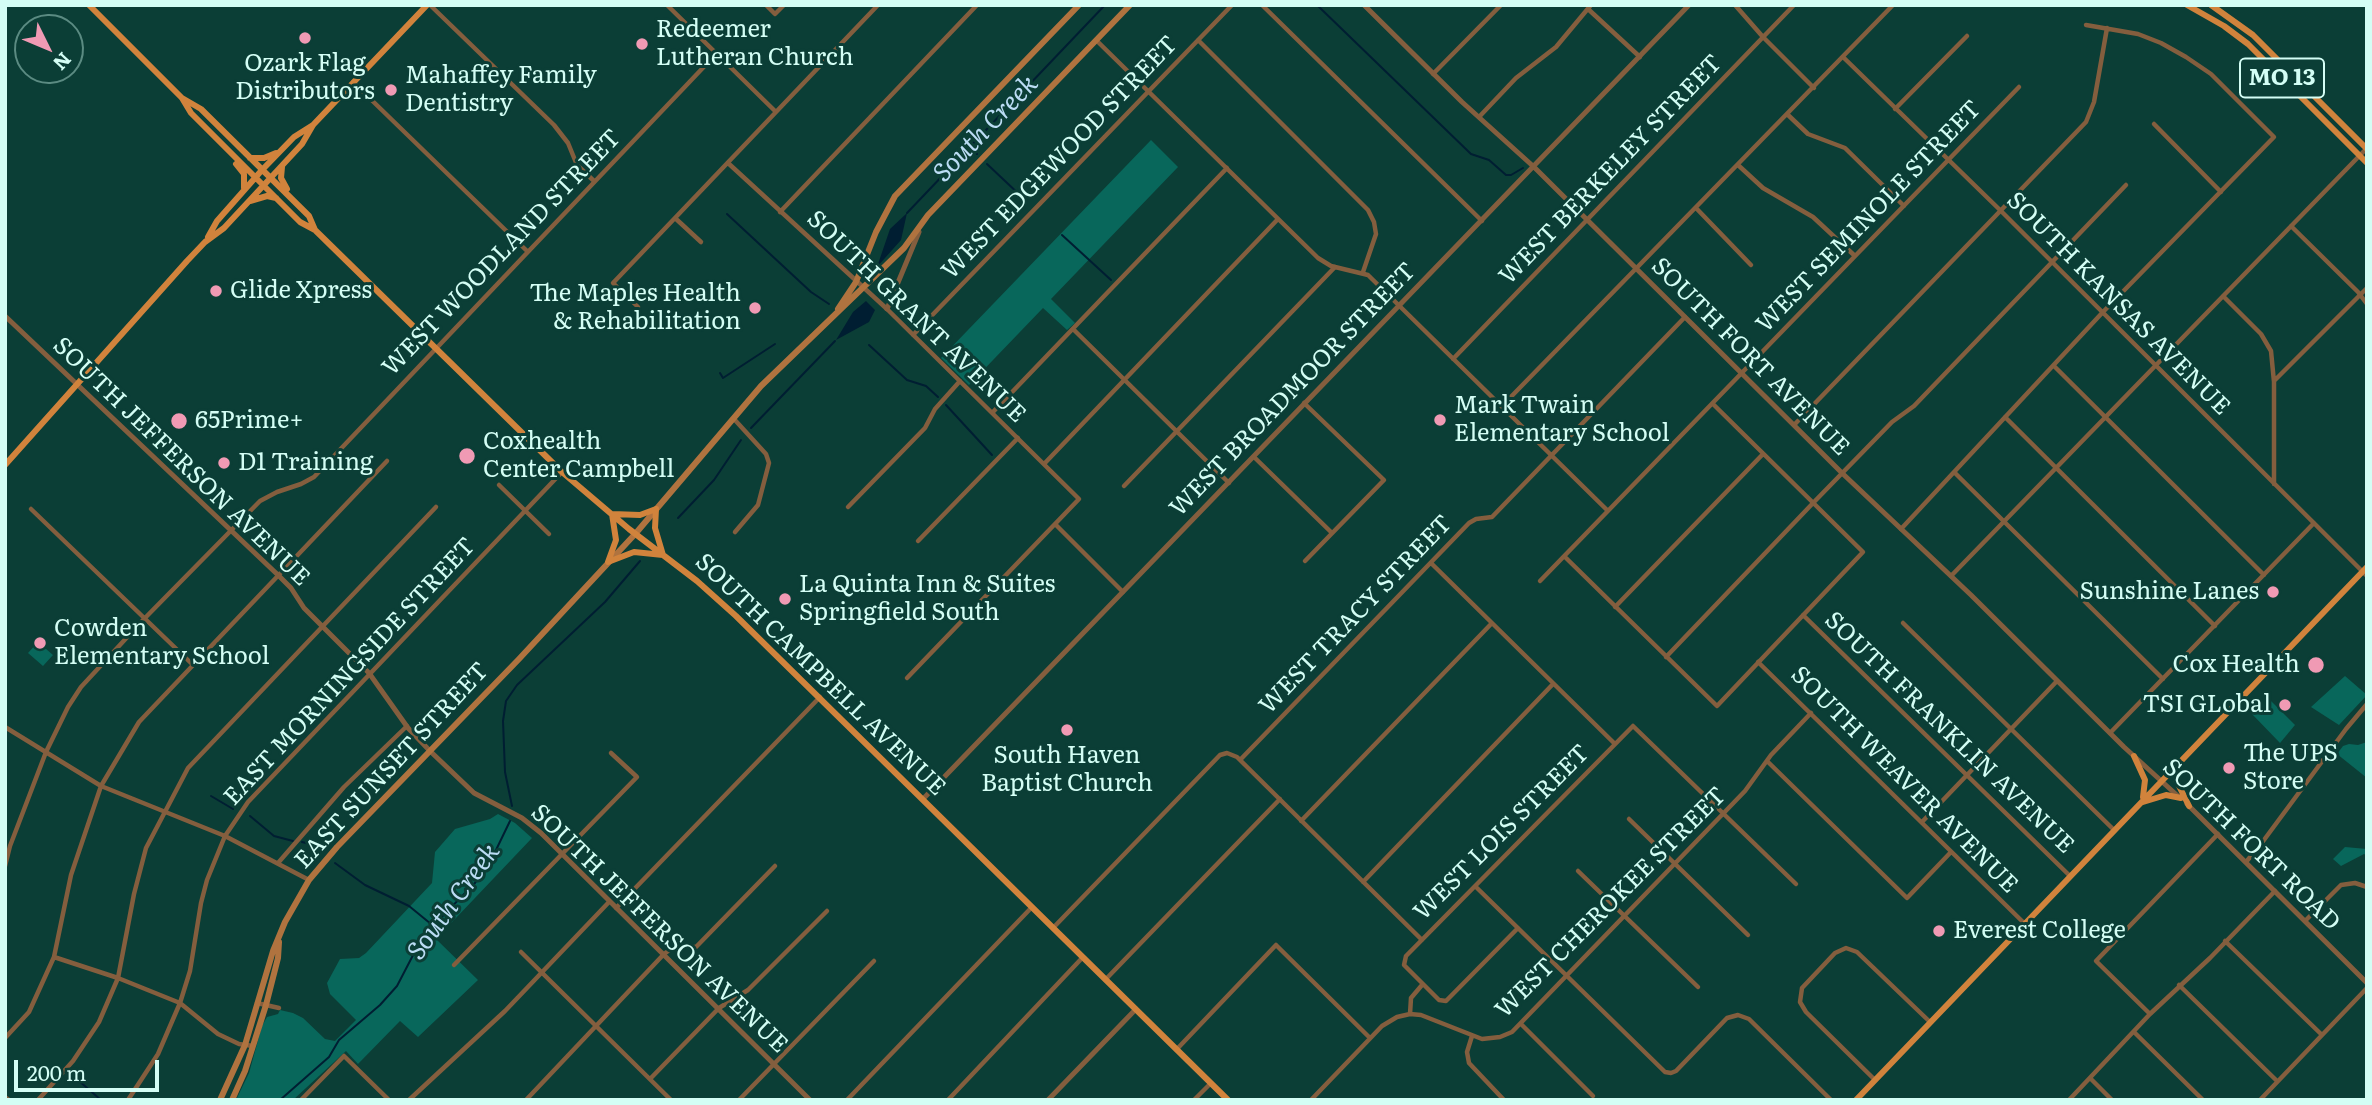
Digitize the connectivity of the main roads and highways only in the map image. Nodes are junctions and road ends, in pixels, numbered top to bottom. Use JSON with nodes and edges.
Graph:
{"nodes":[{"id":1,"x":89,"y":5,"type":"edge"},
{"id":2,"x":428,"y":5,"type":"edge"},
{"id":3,"x":1079,"y":5,"type":"edge"},
{"id":4,"x":1130,"y":5,"type":"edge"},
{"id":5,"x":2187,"y":5,"type":"edge"},
{"id":6,"x":2211,"y":5,"type":"edge"},
{"id":7,"x":182,"y":98,"type":"junction"},
{"id":8,"x":313,"y":125,"type":"junction"},
{"id":9,"x":213,"y":135,"type":"junction"},
{"id":10,"x":2367,"y":148,"type":"edge"},
{"id":11,"x":281,"y":151,"type":"junction"},
{"id":12,"x":250,"y":158,"type":"junction"},
{"id":13,"x":283,"y":163,"type":"junction"},
{"id":14,"x":2367,"y":163,"type":"edge"},
{"id":15,"x":262,"y":170,"type":"junction"},
{"id":16,"x":256,"y":177,"type":"junction"},
{"id":17,"x":270,"y":177,"type":"junction"},
{"id":18,"x":263,"y":184,"type":"junction"},
{"id":19,"x":241,"y":194,"type":"junction"},
{"id":20,"x":277,"y":199,"type":"junction"},
{"id":21,"x":248,"y":202,"type":"junction"},
{"id":22,"x":305,"y":212,"type":"junction"},
{"id":23,"x":316,"y":230,"type":"junction"},
{"id":24,"x":205,"y":242,"type":"junction"},
{"id":25,"x":830,"y":320,"type":"junction"},
{"id":26,"x":5,"y":466,"type":"edge"},
{"id":27,"x":656,"y":509,"type":"junction"},
{"id":28,"x":612,"y":514,"type":"junction"},
{"id":29,"x":636,"y":533,"type":"junction"},
{"id":30,"x":663,"y":555,"type":"junction"},
{"id":31,"x":608,"y":562,"type":"junction"},
{"id":32,"x":2365,"y":572,"type":"edge"},
{"id":33,"x":2184,"y":755,"type":"junction"},
{"id":34,"x":2134,"y":756,"type":"road end"},
{"id":35,"x":2181,"y":798,"type":"road end"},
{"id":36,"x":2141,"y":802,"type":"junction"},
{"id":37,"x":2189,"y":806,"type":"road end"},
{"id":38,"x":279,"y":940,"type":"junction"},
{"id":39,"x":249,"y":1046,"type":"junction"},
{"id":40,"x":219,"y":1100,"type":"edge"},
{"id":41,"x":232,"y":1100,"type":"edge"},
{"id":42,"x":1228,"y":1100,"type":"edge"},
{"id":43,"x":1856,"y":1100,"type":"edge"}],
"edges":[{"from":1,"to":7,"type":"main road","name":"SOUTH CAMPBELL AVENUE"},
{"from":2,"to":8,"type":"main road"},
{"from":3,"to":25,"type":"main road"},
{"from":4,"to":25,"type":"main road"},
{"from":5,"to":14,"type":"main road","number":"MO 13"},
{"from":6,"to":10,"type":"main road","number":"MO 13"},
{"from":7,"to":9,"type":"main road","name":"SOUTH CAMPBELL AVENUE"},
{"from":7,"to":12,"type":"main road","name":"SOUTH CAMPBELL AVENUE"},
{"from":8,"to":11,"type":"main road"},
{"from":8,"to":13,"type":"main road"},
{"from":9,"to":16,"type":"main road","name":"SOUTH CAMPBELL AVENUE"},
{"from":9,"to":19,"type":"main road"},
{"from":11,"to":12,"type":"main road"},
{"from":11,"to":15,"type":"main road"},
{"from":12,"to":15,"type":"main road","name":"SOUTH CAMPBELL AVENUE"},
{"from":13,"to":17,"type":"main road"},
{"from":13,"to":22,"type":"main road"},
{"from":15,"to":16,"type":"main road"},
{"from":15,"to":17,"type":"main road","name":"SOUTH CAMPBELL AVENUE"},
{"from":16,"to":18,"type":"main road","name":"SOUTH CAMPBELL AVENUE"},
{"from":16,"to":19,"type":"main road"},
{"from":17,"to":18,"type":"main road"},
{"from":17,"to":22,"type":"main road","name":"SOUTH CAMPBELL AVENUE"},
{"from":18,"to":20,"type":"main road","name":"SOUTH CAMPBELL AVENUE"},
{"from":18,"to":21,"type":"main road"},
{"from":19,"to":24,"type":"main road"},
{"from":20,"to":21,"type":"main road"},
{"from":20,"to":23,"type":"main road","name":"SOUTH CAMPBELL AVENUE"},
{"from":21,"to":24,"type":"main road"},
{"from":22,"to":23,"type":"main road","name":"SOUTH CAMPBELL AVENUE"},
{"from":23,"to":28,"type":"main road","name":"SOUTH CAMPBELL AVENUE"},
{"from":24,"to":26,"type":"main road"},
{"from":25,"to":27,"type":"main road","name":"EAST SUNSET STREET"},
{"from":27,"to":28,"type":"main road"},
{"from":27,"to":29,"type":"main road","name":"EAST SUNSET STREET"},
{"from":27,"to":30,"type":"main road"},
{"from":28,"to":29,"type":"main road","name":"SOUTH CAMPBELL AVENUE"},
{"from":28,"to":31,"type":"main road"},
{"from":29,"to":30,"type":"main road","name":"SOUTH CAMPBELL AVENUE"},
{"from":29,"to":31,"type":"main road","name":"EAST SUNSET STREET"},
{"from":30,"to":31,"type":"main road"},
{"from":30,"to":42,"type":"main road","name":"SOUTH CAMPBELL AVENUE"},
{"from":31,"to":38,"type":"main road","name":"EAST SUNSET STREET"},
{"from":32,"to":33,"type":"main road"},
{"from":33,"to":36,"type":"main road"},
{"from":33,"to":37,"type":"main road"},
{"from":34,"to":36,"type":"main road"},
{"from":35,"to":36,"type":"main road"},
{"from":36,"to":43,"type":"main road"},
{"from":38,"to":39,"type":"main road","name":"EAST SUNSET STREET"},
{"from":38,"to":39,"type":"main road","name":"EAST SUNSET STREET"},
{"from":39,"to":40,"type":"main road","name":"EAST SUNSET STREET"},
{"from":39,"to":41,"type":"main road","name":"EAST SUNSET STREET"}]}
